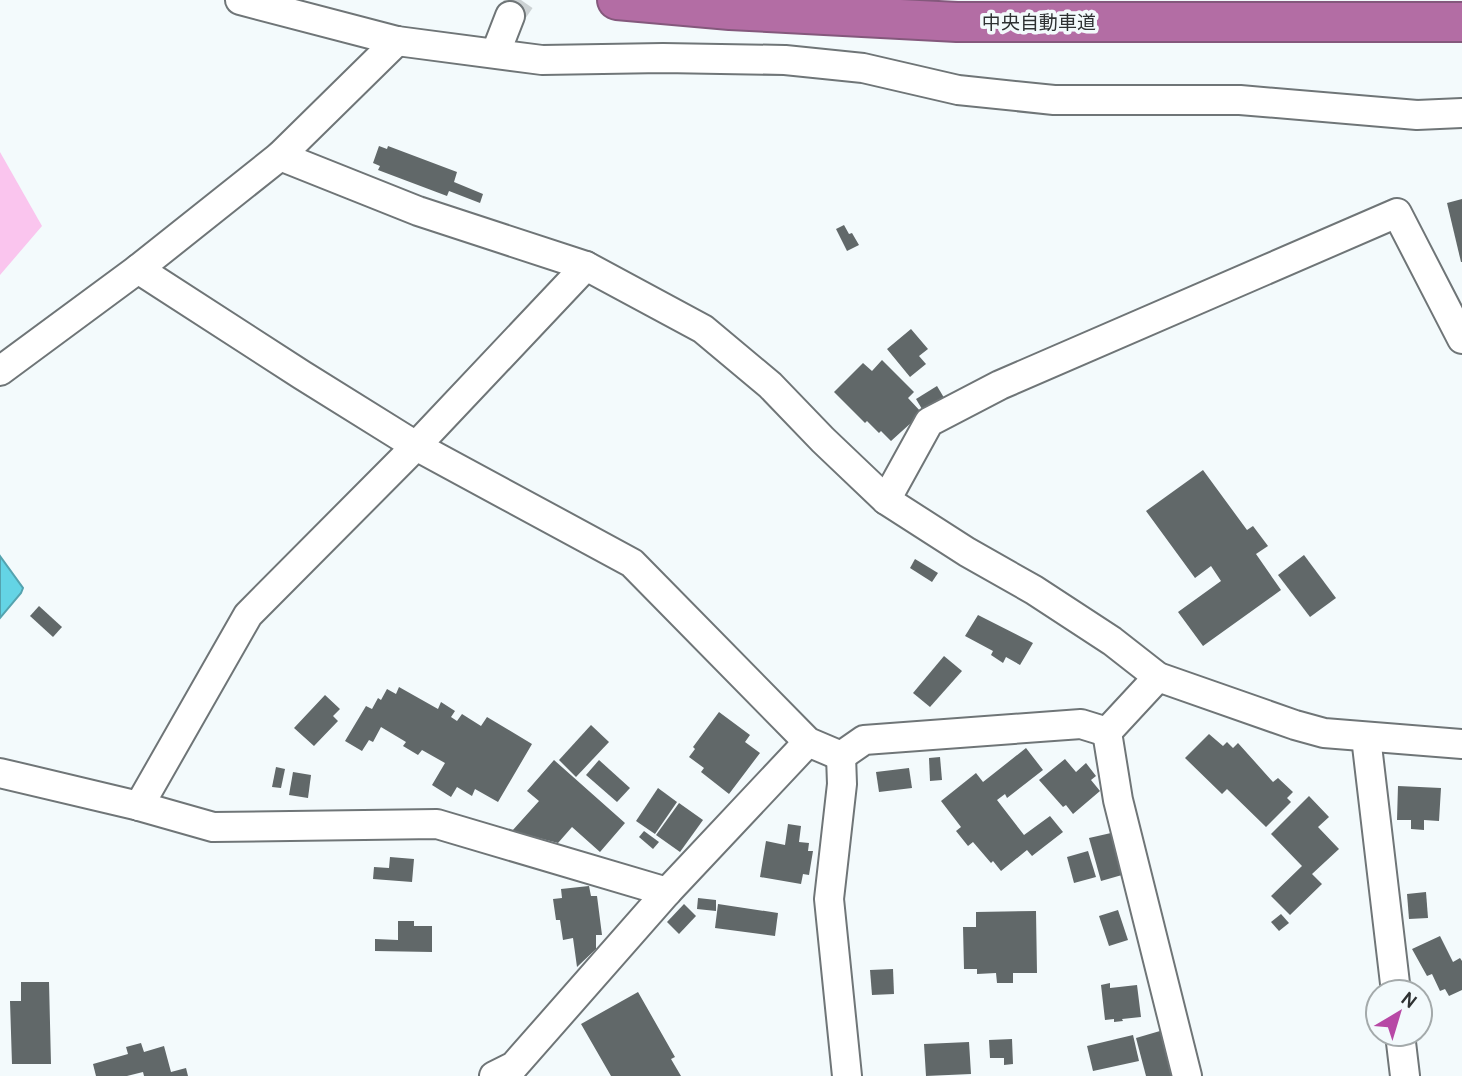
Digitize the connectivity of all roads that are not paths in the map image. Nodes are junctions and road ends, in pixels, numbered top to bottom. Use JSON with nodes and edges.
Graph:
{"nodes":[{"id":1,"x":240,"y":0,"type":"edge"},
{"id":2,"x":617,"y":0,"type":"edge"},
{"id":3,"x":510,"y":16,"type":"tunnel mouth"},
{"id":4,"x":1462,"y":22,"type":"edge"},
{"id":5,"x":397,"y":41,"type":"junction"},
{"id":6,"x":496,"y":52,"type":"junction"},
{"id":7,"x":1462,"y":113,"type":"edge"},
{"id":8,"x":279,"y":156,"type":"junction"},
{"id":9,"x":586,"y":266,"type":"junction"},
{"id":10,"x":138,"y":269,"type":"junction"},
{"id":11,"x":1462,"y":340,"type":"edge"},
{"id":12,"x":0,"y":371,"type":"edge"},
{"id":13,"x":416,"y":446,"type":"junction"},
{"id":14,"x":886,"y":500,"type":"junction"},
{"id":15,"x":1158,"y":677,"type":"junction"},
{"id":16,"x":1107,"y":732,"type":"junction"},
{"id":17,"x":1366,"y":737,"type":"junction"},
{"id":18,"x":808,"y":742,"type":"junction"},
{"id":19,"x":1462,"y":744,"type":"edge"},
{"id":20,"x":841,"y":756,"type":"junction"},
{"id":21,"x":0,"y":772,"type":"edge"},
{"id":22,"x":139,"y":806,"type":"junction"},
{"id":23,"x":667,"y":892,"type":"junction"},
{"id":24,"x":1393,"y":978,"type":"edge"},
{"id":25,"x":1402,"y":1048,"type":"edge"},
{"id":26,"x":495,"y":1076,"type":"edge"},
{"id":27,"x":847,"y":1076,"type":"edge"},
{"id":28,"x":1187,"y":1076,"type":"edge"},
{"id":29,"x":1405,"y":1076,"type":"edge"}],
"edges":[{"from":1,"to":5,"type":"street"},
{"from":2,"to":4,"type":"highway","name":"中央自動車道"},
{"from":3,"to":6,"type":"street"},
{"from":5,"to":6,"type":"street"},
{"from":5,"to":8,"type":"street"},
{"from":6,"to":7,"type":"street"},
{"from":8,"to":9,"type":"street"},
{"from":8,"to":10,"type":"street"},
{"from":9,"to":13,"type":"street"},
{"from":9,"to":14,"type":"street"},
{"from":10,"to":12,"type":"street"},
{"from":10,"to":13,"type":"street"},
{"from":11,"to":14,"type":"street"},
{"from":13,"to":18,"type":"street"},
{"from":13,"to":22,"type":"street"},
{"from":14,"to":15,"type":"street"},
{"from":15,"to":16,"type":"street"},
{"from":15,"to":17,"type":"street"},
{"from":16,"to":20,"type":"street"},
{"from":16,"to":28,"type":"street"},
{"from":17,"to":19,"type":"street"},
{"from":17,"to":24,"type":"street"},
{"from":18,"to":20,"type":"street"},
{"from":18,"to":23,"type":"street"},
{"from":20,"to":27,"type":"street"},
{"from":21,"to":22,"type":"street"},
{"from":22,"to":23,"type":"street"},
{"from":23,"to":26,"type":"street"},
{"from":25,"to":29,"type":"street"}]}
